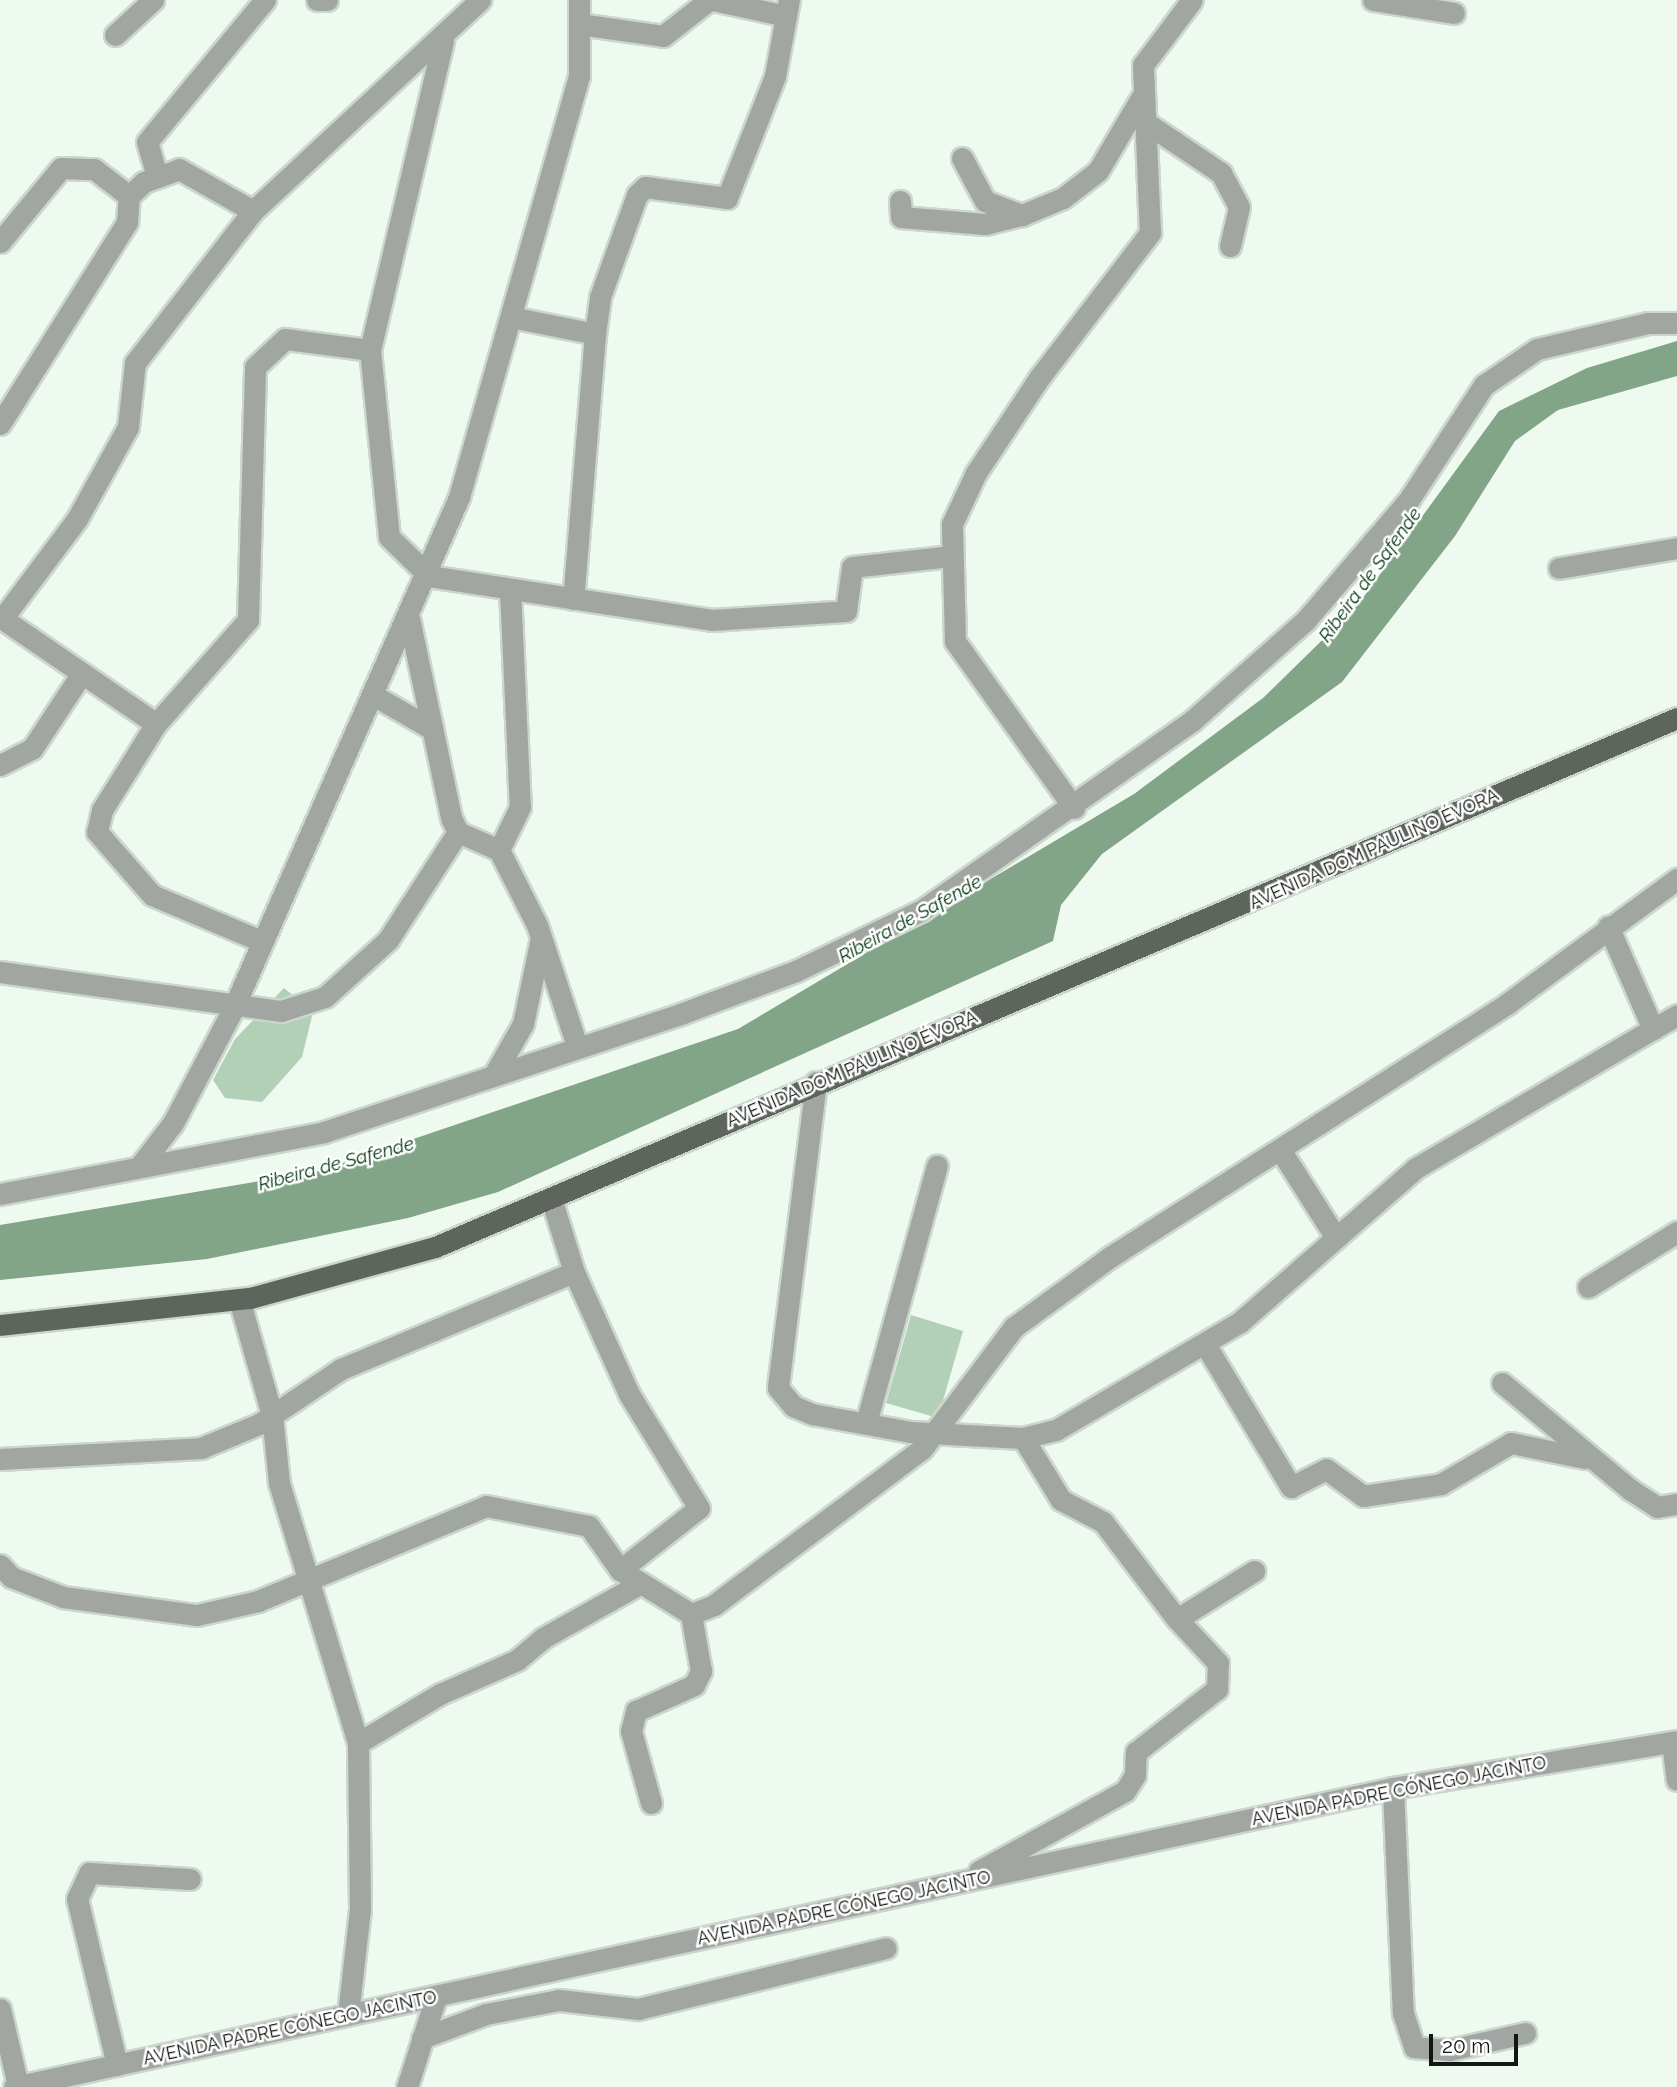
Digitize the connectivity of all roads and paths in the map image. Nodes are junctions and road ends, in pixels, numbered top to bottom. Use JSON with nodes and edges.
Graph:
{"nodes":[{"id":1,"x":153,"y":0,"type":"edge"},
{"id":2,"x":265,"y":0,"type":"edge"},
{"id":3,"x":317,"y":0,"type":"edge"},
{"id":4,"x":327,"y":0,"type":"edge"},
{"id":5,"x":480,"y":0,"type":"edge"},
{"id":6,"x":579,"y":0,"type":"edge"},
{"id":7,"x":711,"y":0,"type":"edge"},
{"id":8,"x":1192,"y":0,"type":"edge"},
{"id":9,"x":1373,"y":0,"type":"edge"},
{"id":10,"x":788,"y":8,"type":"edge"},
{"id":11,"x":1454,"y":13,"type":"dead end"},
{"id":12,"x":579,"y":24,"type":"junction"},
{"id":13,"x":115,"y":34,"type":"dead end"},
{"id":14,"x":443,"y":41,"type":"junction"},
{"id":15,"x":1141,"y":98,"type":"junction"},
{"id":16,"x":1145,"y":122,"type":"junction"},
{"id":17,"x":962,"y":158,"type":"dead end"},
{"id":18,"x":156,"y":173,"type":"junction"},
{"id":19,"x":129,"y":196,"type":"junction"},
{"id":20,"x":900,"y":201,"type":"dead end"},
{"id":21,"x":253,"y":211,"type":"junction"},
{"id":22,"x":1022,"y":215,"type":"junction"},
{"id":23,"x":0,"y":242,"type":"edge"},
{"id":24,"x":1230,"y":246,"type":"dead end"},
{"id":25,"x":511,"y":317,"type":"junction"},
{"id":26,"x":1677,"y":323,"type":"edge"},
{"id":27,"x":595,"y":334,"type":"junction"},
{"id":28,"x":370,"y":350,"type":"junction"},
{"id":29,"x":0,"y":424,"type":"edge"},
{"id":30,"x":1677,"y":548,"type":"edge"},
{"id":31,"x":951,"y":556,"type":"junction"},
{"id":32,"x":1559,"y":568,"type":"dead end"},
{"id":33,"x":429,"y":576,"type":"junction"},
{"id":34,"x":510,"y":589,"type":"junction"},
{"id":35,"x":573,"y":598,"type":"junction"},
{"id":36,"x":1,"y":618,"type":"edge"},
{"id":37,"x":409,"y":618,"type":"junction"},
{"id":38,"x":82,"y":673,"type":"junction"},
{"id":39,"x":373,"y":695,"type":"junction"},
{"id":40,"x":1677,"y":718,"type":"edge"},
{"id":41,"x":156,"y":724,"type":"junction"},
{"id":42,"x":432,"y":729,"type":"junction"},
{"id":43,"x":0,"y":765,"type":"edge"},
{"id":44,"x":1074,"y":808,"type":"junction"},
{"id":45,"x":458,"y":832,"type":"junction"},
{"id":46,"x":499,"y":850,"type":"junction"},
{"id":47,"x":1677,"y":879,"type":"edge"},
{"id":48,"x":1608,"y":926,"type":"junction"},
{"id":49,"x":541,"y":936,"type":"junction"},
{"id":50,"x":261,"y":941,"type":"junction"},
{"id":51,"x":0,"y":972,"type":"edge"},
{"id":52,"x":233,"y":1009,"type":"junction"},
{"id":53,"x":1677,"y":1015,"type":"edge"},
{"id":54,"x":1653,"y":1029,"type":"junction"},
{"id":55,"x":577,"y":1046,"type":"junction"},
{"id":56,"x":495,"y":1073,"type":"junction"},
{"id":57,"x":816,"y":1082,"type":"junction"},
{"id":58,"x":1281,"y":1151,"type":"junction"},
{"id":59,"x":140,"y":1166,"type":"junction"},
{"id":60,"x":937,"y":1166,"type":"dead end"},
{"id":61,"x":0,"y":1195,"type":"edge"},
{"id":62,"x":551,"y":1198,"type":"junction"},
{"id":63,"x":1677,"y":1233,"type":"edge"},
{"id":64,"x":1335,"y":1236,"type":"junction"},
{"id":65,"x":574,"y":1272,"type":"junction"},
{"id":66,"x":1588,"y":1287,"type":"dead end"},
{"id":67,"x":239,"y":1299,"type":"junction"},
{"id":68,"x":0,"y":1325,"type":"edge"},
{"id":69,"x":1205,"y":1343,"type":"junction"},
{"id":70,"x":1502,"y":1383,"type":"dead end"},
{"id":71,"x":272,"y":1415,"type":"junction"},
{"id":72,"x":866,"y":1423,"type":"junction"},
{"id":73,"x":935,"y":1431,"type":"junction"},
{"id":74,"x":1023,"y":1438,"type":"junction"},
{"id":75,"x":1584,"y":1458,"type":"junction"},
{"id":76,"x":0,"y":1459,"type":"edge"},
{"id":77,"x":1677,"y":1504,"type":"edge"},
{"id":78,"x":0,"y":1565,"type":"edge"},
{"id":79,"x":620,"y":1570,"type":"junction"},
{"id":80,"x":1254,"y":1571,"type":"dead end"},
{"id":81,"x":307,"y":1579,"type":"junction"},
{"id":82,"x":641,"y":1583,"type":"junction"},
{"id":83,"x":691,"y":1614,"type":"junction"},
{"id":84,"x":1177,"y":1619,"type":"junction"},
{"id":85,"x":1674,"y":1741,"type":"edge"},
{"id":86,"x":358,"y":1743,"type":"junction"},
{"id":87,"x":1677,"y":1780,"type":"edge"},
{"id":88,"x":1393,"y":1788,"type":"junction"},
{"id":89,"x":652,"y":1802,"type":"dead end"},
{"id":90,"x":190,"y":1879,"type":"dead end"},
{"id":91,"x":956,"y":1884,"type":"junction"},
{"id":92,"x":886,"y":1948,"type":"dead end"},
{"id":93,"x":436,"y":1997,"type":"junction"},
{"id":94,"x":0,"y":2009,"type":"edge"},
{"id":95,"x":348,"y":2014,"type":"junction"},
{"id":96,"x":1525,"y":2033,"type":"dead end"},
{"id":97,"x":422,"y":2038,"type":"junction"},
{"id":98,"x":117,"y":2064,"type":"junction"},
{"id":99,"x":25,"y":2086,"type":"edge"},
{"id":100,"x":407,"y":2087,"type":"edge"}],
"edges":[{"from":1,"to":13,"type":"street"},
{"from":2,"to":18,"type":"street"},
{"from":3,"to":4,"type":"street"},
{"from":5,"to":14,"type":"street"},
{"from":6,"to":12,"type":"street"},
{"from":7,"to":10,"type":"street"},
{"from":7,"to":12,"type":"street"},
{"from":8,"to":15,"type":"street"},
{"from":9,"to":11,"type":"street"},
{"from":10,"to":27,"type":"street"},
{"from":12,"to":25,"type":"street"},
{"from":14,"to":21,"type":"street"},
{"from":14,"to":28,"type":"street"},
{"from":15,"to":16,"type":"street"},
{"from":15,"to":22,"type":"street"},
{"from":16,"to":24,"type":"street"},
{"from":16,"to":31,"type":"street"},
{"from":17,"to":22,"type":"street"},
{"from":18,"to":19,"type":"street"},
{"from":18,"to":21,"type":"street"},
{"from":19,"to":23,"type":"street"},
{"from":19,"to":29,"type":"street"},
{"from":20,"to":22,"type":"street"},
{"from":21,"to":36,"type":"street"},
{"from":25,"to":27,"type":"street"},
{"from":25,"to":33,"type":"street"},
{"from":26,"to":44,"type":"street"},
{"from":27,"to":35,"type":"street"},
{"from":28,"to":33,"type":"street"},
{"from":28,"to":41,"type":"street"},
{"from":30,"to":32,"type":"street"},
{"from":31,"to":35,"type":"street"},
{"from":31,"to":44,"type":"street"},
{"from":33,"to":34,"type":"street"},
{"from":33,"to":37,"type":"street"},
{"from":34,"to":35,"type":"street"},
{"from":34,"to":46,"type":"street"},
{"from":36,"to":38,"type":"street"},
{"from":37,"to":39,"type":"street"},
{"from":37,"to":42,"type":"street"},
{"from":38,"to":41,"type":"street"},
{"from":38,"to":43,"type":"street"},
{"from":39,"to":42,"type":"street"},
{"from":39,"to":50,"type":"street"},
{"from":40,"to":57,"type":"main road","name":"AVENIDA DOM PAULINO ÉVORA"},
{"from":41,"to":50,"type":"street"},
{"from":42,"to":45,"type":"street"},
{"from":44,"to":55,"type":"street"},
{"from":45,"to":46,"type":"street"},
{"from":45,"to":52,"type":"street"},
{"from":46,"to":49,"type":"street"},
{"from":47,"to":48,"type":"street"},
{"from":48,"to":54,"type":"street"},
{"from":48,"to":58,"type":"street"},
{"from":49,"to":55,"type":"street"},
{"from":49,"to":56,"type":"street"},
{"from":50,"to":52,"type":"street"},
{"from":51,"to":52,"type":"street"},
{"from":52,"to":59,"type":"street"},
{"from":53,"to":54,"type":"street"},
{"from":54,"to":64,"type":"street"},
{"from":55,"to":56,"type":"street"},
{"from":56,"to":59,"type":"street"},
{"from":57,"to":62,"type":"main road","name":"AVENIDA DOM PAULINO ÉVORA"},
{"from":57,"to":72,"type":"street"},
{"from":58,"to":64,"type":"street"},
{"from":58,"to":73,"type":"street"},
{"from":59,"to":61,"type":"street"},
{"from":60,"to":72,"type":"street"},
{"from":62,"to":65,"type":"street"},
{"from":62,"to":67,"type":"main road","name":"AVENIDA DOM PAULINO ÉVORA"},
{"from":63,"to":66,"type":"street"},
{"from":64,"to":69,"type":"street"},
{"from":65,"to":71,"type":"street"},
{"from":65,"to":79,"type":"street"},
{"from":67,"to":68,"type":"main road","name":"AVENIDA DOM PAULINO ÉVORA"},
{"from":67,"to":71,"type":"street"},
{"from":69,"to":74,"type":"street"},
{"from":69,"to":75,"type":"street"},
{"from":70,"to":75,"type":"street"},
{"from":71,"to":76,"type":"street"},
{"from":71,"to":81,"type":"street"},
{"from":72,"to":73,"type":"street"},
{"from":73,"to":74,"type":"street"},
{"from":73,"to":83,"type":"street"},
{"from":74,"to":84,"type":"street"},
{"from":75,"to":77,"type":"street"},
{"from":78,"to":81,"type":"street"},
{"from":79,"to":81,"type":"street"},
{"from":79,"to":82,"type":"street"},
{"from":80,"to":84,"type":"street"},
{"from":81,"to":86,"type":"street"},
{"from":82,"to":83,"type":"street"},
{"from":82,"to":86,"type":"street"},
{"from":83,"to":89,"type":"street"},
{"from":84,"to":91,"type":"street"},
{"from":85,"to":87,"type":"street"},
{"from":85,"to":88,"type":"street","name":"AVENIDA PADRE CÓNEGO JACINTO"},
{"from":86,"to":95,"type":"street"},
{"from":88,"to":91,"type":"street","name":"AVENIDA PADRE CÓNEGO JACINTO"},
{"from":88,"to":96,"type":"street"},
{"from":90,"to":98,"type":"street"},
{"from":91,"to":93,"type":"street","name":"AVENIDA PADRE CÓNEGO JACINTO"},
{"from":92,"to":97,"type":"street"},
{"from":93,"to":95,"type":"street","name":"AVENIDA PADRE CÓNEGO JACINTO"},
{"from":93,"to":97,"type":"street"},
{"from":94,"to":99,"type":"street"},
{"from":95,"to":98,"type":"street","name":"AVENIDA PADRE CÓNEGO JACINTO"},
{"from":97,"to":100,"type":"street"},
{"from":98,"to":99,"type":"street","name":"AVENIDA PADRE CÓNEGO JACINTO"}]}
